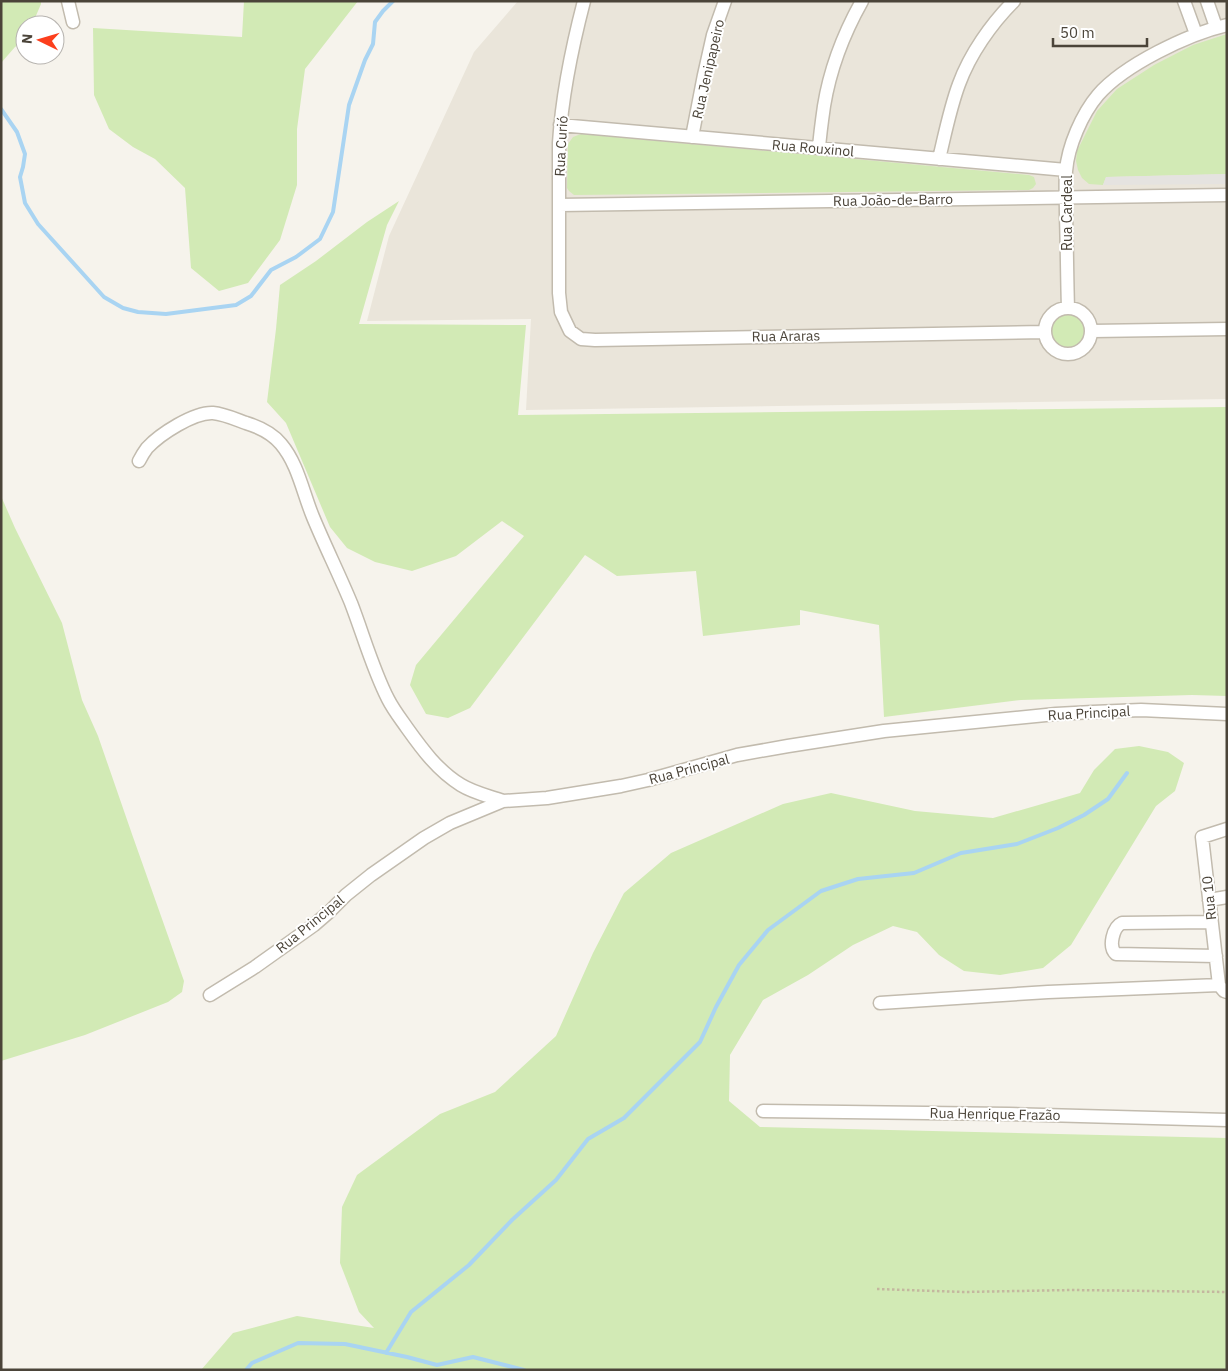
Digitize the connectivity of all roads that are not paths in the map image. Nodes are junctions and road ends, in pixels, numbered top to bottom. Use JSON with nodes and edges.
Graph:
{"nodes":[{"id":1,"x":68,"y":1,"type":"edge"},
{"id":2,"x":584,"y":1,"type":"edge"},
{"id":3,"x":725,"y":1,"type":"edge"},
{"id":4,"x":862,"y":1,"type":"edge"},
{"id":5,"x":1014,"y":1,"type":"edge"},
{"id":6,"x":1184,"y":1,"type":"edge"},
{"id":7,"x":1207,"y":1,"type":"edge"},
{"id":8,"x":73,"y":22,"type":"dead end"},
{"id":9,"x":1221,"y":26,"type":"edge"},
{"id":10,"x":1196,"y":34,"type":"junction"},
{"id":11,"x":560,"y":125,"type":"junction"},
{"id":12,"x":692,"y":137,"type":"junction"},
{"id":13,"x":819,"y":148,"type":"junction"},
{"id":14,"x":939,"y":159,"type":"junction"},
{"id":15,"x":1066,"y":170,"type":"junction"},
{"id":16,"x":1227,"y":195,"type":"edge"},
{"id":17,"x":1066,"y":198,"type":"junction"},
{"id":18,"x":559,"y":205,"type":"junction"},
{"id":19,"x":559,"y":292,"type":"joint"},
{"id":20,"x":1068,"y":308,"type":"junction"},
{"id":21,"x":1227,"y":330,"type":"edge"},
{"id":22,"x":1092,"y":331,"type":"junction"},
{"id":23,"x":1044,"y":332,"type":"junction"},
{"id":24,"x":139,"y":461,"type":"dead end"},
{"id":25,"x":1227,"y":714,"type":"edge"},
{"id":26,"x":503,"y":801,"type":"junction"},
{"id":27,"x":1227,"y":829,"type":"edge"},
{"id":28,"x":1227,"y":897,"type":"edge"},
{"id":29,"x":1209,"y":900,"type":"junction"},
{"id":30,"x":1211,"y":922,"type":"junction"},
{"id":31,"x":1216,"y":956,"type":"junction"},
{"id":32,"x":1223,"y":989,"type":"edge"},
{"id":33,"x":210,"y":995,"type":"dead end"},
{"id":34,"x":880,"y":1003,"type":"dead end"},
{"id":35,"x":763,"y":1111,"type":"dead end"},
{"id":36,"x":1227,"y":1120,"type":"edge"}],
"edges":[{"from":1,"to":8,"type":"street"},
{"from":2,"to":11,"type":"street","name":"Rua Curió"},
{"from":3,"to":12,"type":"street","name":"Rua Jenipapeiro"},
{"from":4,"to":13,"type":"street"},
{"from":5,"to":14,"type":"street"},
{"from":6,"to":10,"type":"street"},
{"from":7,"to":9,"type":"street"},
{"from":9,"to":10,"type":"street","name":"Rua Cardeal"},
{"from":10,"to":15,"type":"street","name":"Rua Cardeal"},
{"from":11,"to":12,"type":"street","name":"Rua Rouxinol"},
{"from":11,"to":18,"type":"street","name":"Rua Curió"},
{"from":12,"to":13,"type":"street","name":"Rua Rouxinol"},
{"from":13,"to":14,"type":"street","name":"Rua Rouxinol"},
{"from":14,"to":15,"type":"street","name":"Rua Rouxinol"},
{"from":15,"to":17,"type":"street","name":"Rua Cardeal"},
{"from":16,"to":17,"type":"street","name":"Rua João-de-Barro"},
{"from":17,"to":18,"type":"street","name":"Rua João-de-Barro"},
{"from":17,"to":20,"type":"street","name":"Rua Cardeal"},
{"from":18,"to":19,"type":"street","name":"Rua Curió"},
{"from":19,"to":23,"type":"street","name":"Rua Araras"},
{"from":20,"to":22,"type":"street"},
{"from":20,"to":23,"type":"street"},
{"from":21,"to":22,"type":"street"},
{"from":22,"to":23,"type":"street"},
{"from":24,"to":26,"type":"street"},
{"from":25,"to":26,"type":"street","name":"Rua Principal"},
{"from":26,"to":33,"type":"street","name":"Rua Principal"},
{"from":27,"to":29,"type":"street","name":"Rua 10"},
{"from":28,"to":29,"type":"street"},
{"from":29,"to":30,"type":"street","name":"Rua 10"},
{"from":30,"to":31,"type":"street","name":"Rua 10"},
{"from":30,"to":31,"type":"street"},
{"from":31,"to":32,"type":"street","name":"Rua 10"},
{"from":32,"to":34,"type":"street"},
{"from":35,"to":36,"type":"street","name":"Rua Henrique Frazão"}]}
